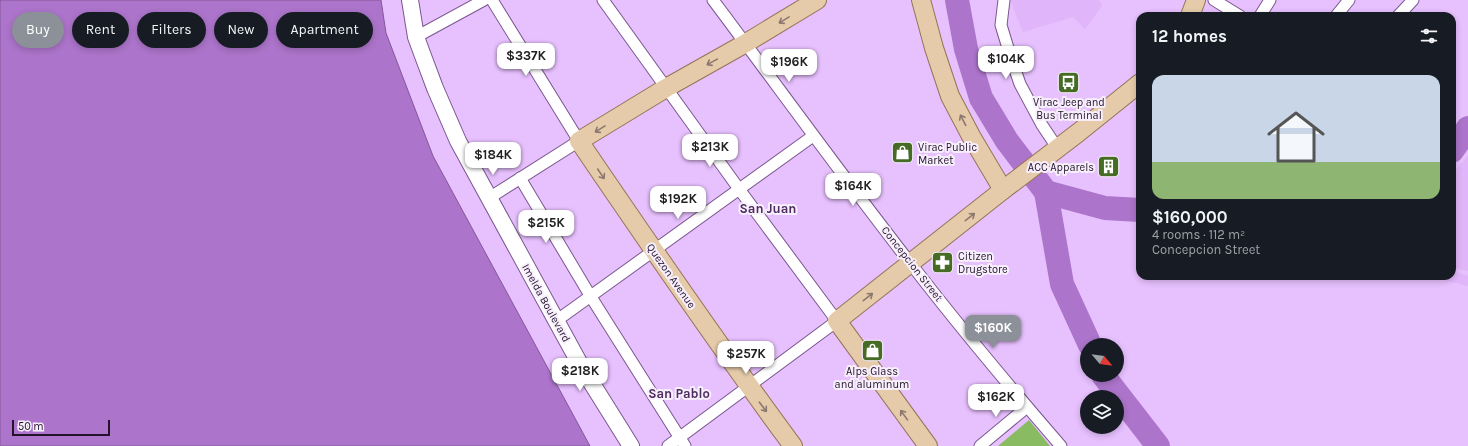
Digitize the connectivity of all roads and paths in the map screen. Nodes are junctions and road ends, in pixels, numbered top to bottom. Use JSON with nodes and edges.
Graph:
{"nodes":[{"id":1,"x":410,"y":0,"type":"edge"},
{"id":2,"x":484,"y":0,"type":"edge"},
{"id":3,"x":492,"y":0,"type":"edge"},
{"id":4,"x":603,"y":0,"type":"edge"},
{"id":5,"x":713,"y":0,"type":"edge"},
{"id":6,"x":818,"y":0,"type":"edge"},
{"id":7,"x":921,"y":0,"type":"edge"},
{"id":8,"x":1004,"y":0,"type":"edge"},
{"id":9,"x":1196,"y":0,"type":"edge"},
{"id":10,"x":1214,"y":0,"type":"edge"},
{"id":11,"x":1270,"y":0,"type":"edge"},
{"id":12,"x":1349,"y":0,"type":"edge"},
{"id":13,"x":1413,"y":0,"type":"edge"},
{"id":14,"x":1192,"y":12,"type":"edge"},
{"id":15,"x":1234,"y":12,"type":"edge"},
{"id":16,"x":1262,"y":12,"type":"edge"},
{"id":17,"x":1339,"y":12,"type":"edge"},
{"id":18,"x":1402,"y":12,"type":"edge"},
{"id":19,"x":416,"y":37,"type":"junction"},
{"id":20,"x":746,"y":43,"type":"junction"},
{"id":21,"x":1136,"y":86,"type":"edge"},
{"id":22,"x":666,"y":88,"type":"junction"},
{"id":23,"x":813,"y":136,"type":"junction"},
{"id":24,"x":579,"y":141,"type":"junction"},
{"id":25,"x":1055,"y":151,"type":"junction"},
{"id":26,"x":520,"y":178,"type":"junction"},
{"id":27,"x":1009,"y":186,"type":"junction"},
{"id":28,"x":739,"y":189,"type":"junction"},
{"id":29,"x":489,"y":198,"type":"junction"},
{"id":30,"x":654,"y":252,"type":"junction"},
{"id":31,"x":910,"y":264,"type":"junction"},
{"id":32,"x":591,"y":297,"type":"junction"},
{"id":33,"x":556,"y":321,"type":"junction"},
{"id":34,"x":837,"y":321,"type":"junction"},
{"id":35,"x":749,"y":387,"type":"junction"},
{"id":36,"x":1027,"y":407,"type":"junction"},
{"id":37,"x":682,"y":442,"type":"edge"},
{"id":38,"x":631,"y":446,"type":"edge"},
{"id":39,"x":668,"y":446,"type":"edge"},
{"id":40,"x":793,"y":446,"type":"edge"},
{"id":41,"x":928,"y":446,"type":"edge"},
{"id":42,"x":980,"y":446,"type":"edge"},
{"id":43,"x":1061,"y":446,"type":"edge"}],
"edges":[{"from":1,"to":19,"type":"main road","name":"Imelda Boulevard"},
{"from":2,"to":19,"type":"street"},
{"from":3,"to":24,"type":"street","name":"Quezon Avenue"},
{"from":4,"to":22,"type":"street"},
{"from":5,"to":20,"type":"street","name":"Concepcion Street"},
{"from":6,"to":20,"type":"main road","one_way":true},
{"from":27,"to":7,"type":"main road","one_way":true},
{"from":8,"to":25,"type":"street"},
{"from":9,"to":14,"type":"main road"},
{"from":10,"to":15,"type":"street"},
{"from":11,"to":16,"type":"street"},
{"from":12,"to":17,"type":"street"},
{"from":13,"to":18,"type":"street"},
{"from":19,"to":29,"type":"main road","name":"Imelda Boulevard"},
{"from":20,"to":22,"type":"main road","one_way":true},
{"from":20,"to":23,"type":"street","name":"Concepcion Street"},
{"from":21,"to":25,"type":"main road"},
{"from":22,"to":24,"type":"main road","one_way":true},
{"from":22,"to":28,"type":"street"},
{"from":23,"to":28,"type":"street"},
{"from":23,"to":31,"type":"street","name":"Concepcion Street"},
{"from":24,"to":26,"type":"street"},
{"from":24,"to":30,"type":"main road","name":"Quezon Avenue","one_way":true},
{"from":25,"to":27,"type":"main road"},
{"from":26,"to":29,"type":"street"},
{"from":26,"to":32,"type":"street"},
{"from":31,"to":27,"type":"main road","one_way":true},
{"from":28,"to":30,"type":"street"},
{"from":28,"to":34,"type":"street"},
{"from":29,"to":33,"type":"main road","name":"Imelda Boulevard"},
{"from":30,"to":32,"type":"street"},
{"from":30,"to":35,"type":"main road","name":"Quezon Avenue"},
{"from":34,"to":31,"type":"main road","one_way":true},
{"from":31,"to":36,"type":"street","name":"Concepcion Street"},
{"from":32,"to":33,"type":"street"},
{"from":32,"to":37,"type":"street"},
{"from":33,"to":38,"type":"main road","name":"Imelda Boulevard"},
{"from":34,"to":35,"type":"street"},
{"from":41,"to":34,"type":"main road","one_way":true},
{"from":35,"to":37,"type":"street"},
{"from":35,"to":40,"type":"main road","name":"Quezon Avenue","one_way":true},
{"from":36,"to":42,"type":"street"},
{"from":36,"to":43,"type":"street","name":"Concepcion Street"},
{"from":37,"to":39,"type":"street"}]}
